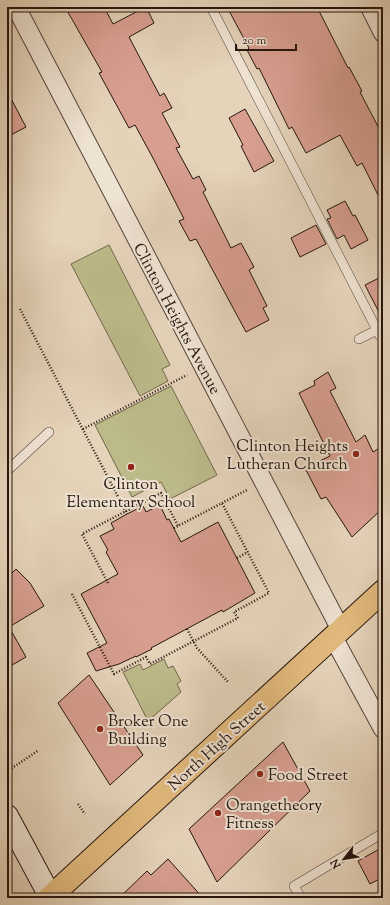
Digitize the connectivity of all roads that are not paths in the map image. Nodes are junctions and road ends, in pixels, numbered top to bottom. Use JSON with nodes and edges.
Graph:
{"nodes":[{"id":1,"x":16,"y":7,"type":"edge"},
{"id":2,"x":212,"y":7,"type":"edge"},
{"id":3,"x":370,"y":7,"type":"edge"},
{"id":4,"x":383,"y":33,"type":"edge"},
{"id":5,"x":380,"y":332,"type":"edge"},
{"id":6,"x":359,"y":339,"type":"dead end"},
{"id":7,"x":49,"y":432,"type":"dead end"},
{"id":8,"x":7,"y":471,"type":"edge"},
{"id":9,"x":383,"y":591,"type":"edge"},
{"id":10,"x":337,"y":633,"type":"junction"},
{"id":11,"x":383,"y":729,"type":"edge"},
{"id":12,"x":7,"y":816,"type":"edge"},
{"id":13,"x":383,"y":833,"type":"edge"},
{"id":14,"x":50,"y":898,"type":"edge"},
{"id":15,"x":301,"y":898,"type":"edge"}],
"edges":[{"from":1,"to":10,"type":"street","name":"Clinton Heights Avenue"},
{"from":2,"to":5,"type":"lane"},
{"from":3,"to":4,"type":"street"},
{"from":5,"to":6,"type":"lane"},
{"from":7,"to":8,"type":"lane"},
{"from":9,"to":10,"type":"main road","name":"North High Street"},
{"from":10,"to":11,"type":"street","name":"Clinton Heights Avenue"},
{"from":10,"to":14,"type":"main road","name":"North High Street"},
{"from":12,"to":14,"type":"main road"},
{"from":13,"to":15,"type":"lane"}]}
